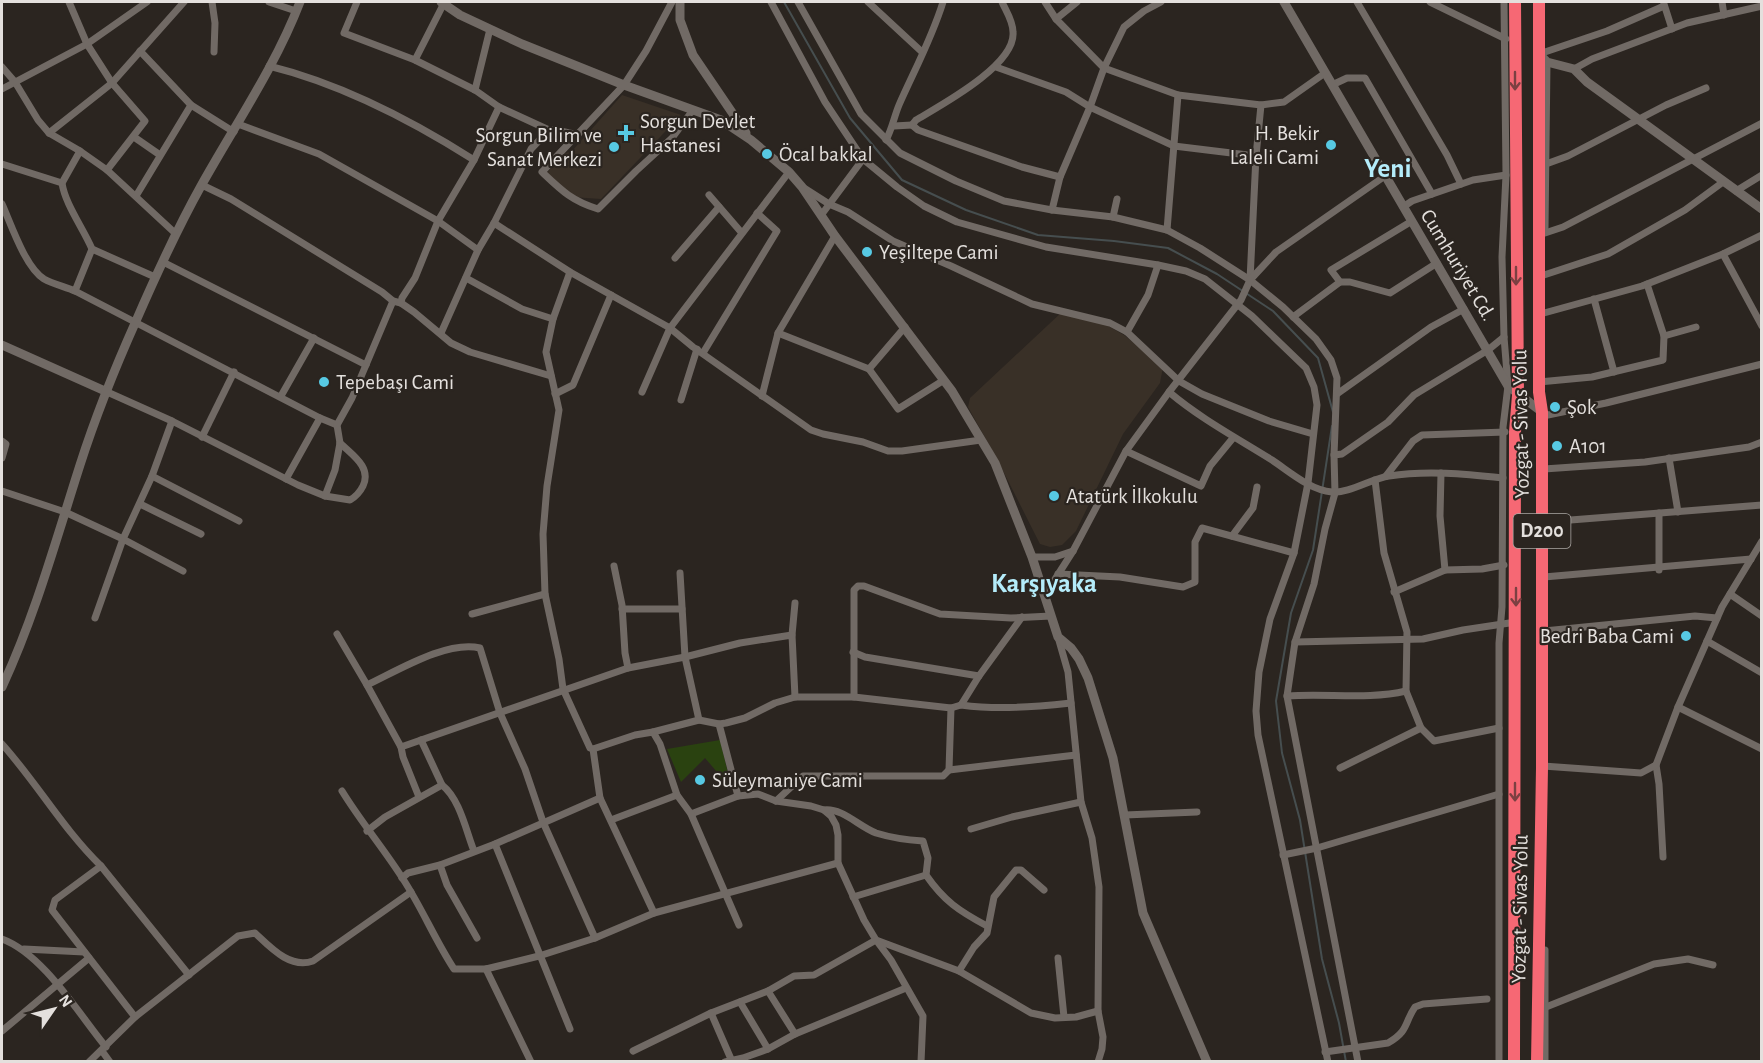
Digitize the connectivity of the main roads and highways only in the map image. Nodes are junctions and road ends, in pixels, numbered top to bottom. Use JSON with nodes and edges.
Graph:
{"nodes":[{"id":1,"x":1515,"y":2,"type":"edge"},
{"id":2,"x":1539,"y":2,"type":"edge"},
{"id":3,"x":1514,"y":1062,"type":"edge"},
{"id":4,"x":1538,"y":1062,"type":"edge"}],
"edges":[{"from":1,"to":3,"type":"highway","name":"Yozgat - Sivas Yolu","number":"D200","one_way":true},
{"from":2,"to":4,"type":"highway","name":"Yozgat - Sivas Yolu","number":"D200"}]}
